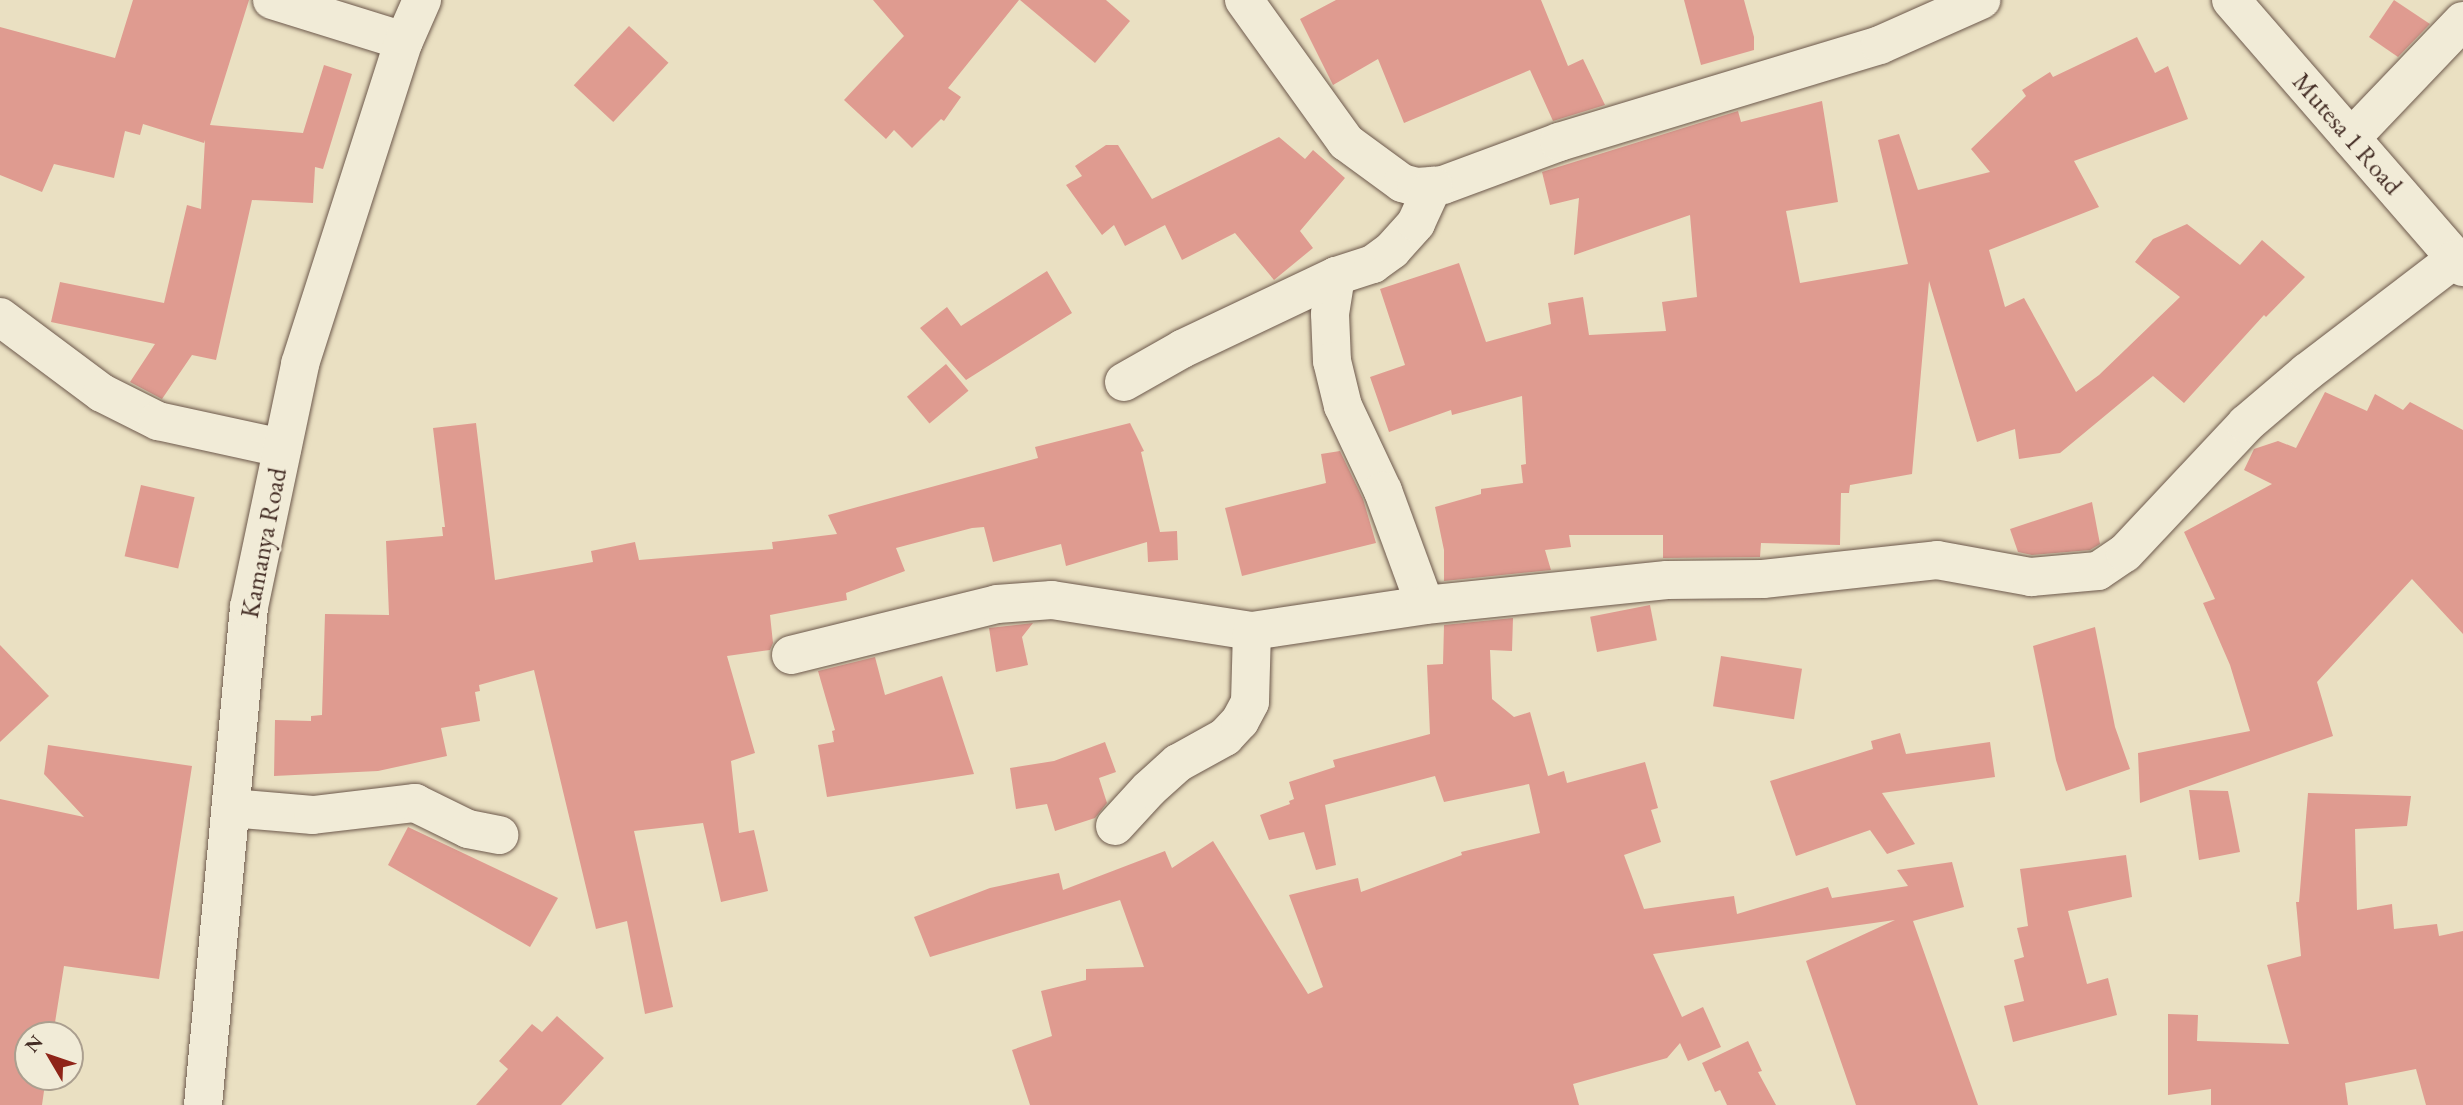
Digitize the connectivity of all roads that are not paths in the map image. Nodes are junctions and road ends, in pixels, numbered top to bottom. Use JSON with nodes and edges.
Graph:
{"nodes":[{"id":1,"x":272,"y":0,"type":"edge"},
{"id":2,"x":422,"y":0,"type":"edge"},
{"id":3,"x":1244,"y":0,"type":"edge"},
{"id":4,"x":1981,"y":0,"type":"edge"},
{"id":5,"x":2231,"y":0,"type":"edge"},
{"id":6,"x":2463,"y":21,"type":"edge"},
{"id":7,"x":404,"y":41,"type":"junction"},
{"id":8,"x":2351,"y":138,"type":"junction"},
{"id":9,"x":1433,"y":186,"type":"junction"},
{"id":10,"x":2459,"y":263,"type":"edge"},
{"id":11,"x":1336,"y":276,"type":"junction"},
{"id":12,"x":0,"y":317,"type":"edge"},
{"id":13,"x":1124,"y":382,"type":"dead end"},
{"id":14,"x":282,"y":448,"type":"junction"},
{"id":15,"x":1425,"y":605,"type":"junction"},
{"id":16,"x":1252,"y":631,"type":"junction"},
{"id":17,"x":791,"y":655,"type":"dead end"},
{"id":18,"x":230,"y":808,"type":"junction"},
{"id":19,"x":1115,"y":826,"type":"dead end"},
{"id":20,"x":499,"y":835,"type":"dead end"},
{"id":21,"x":203,"y":1105,"type":"edge"}],
"edges":[{"from":1,"to":7,"type":"street"},
{"from":2,"to":7,"type":"street","name":"Kamanya Road"},
{"from":3,"to":9,"type":"street"},
{"from":4,"to":9,"type":"street"},
{"from":5,"to":8,"type":"street","name":"Mutesa 1 Road"},
{"from":6,"to":8,"type":"street"},
{"from":7,"to":14,"type":"street","name":"Kamanya Road"},
{"from":8,"to":10,"type":"street","name":"Mutesa 1 Road"},
{"from":9,"to":11,"type":"street"},
{"from":10,"to":15,"type":"street"},
{"from":11,"to":13,"type":"street"},
{"from":11,"to":15,"type":"street"},
{"from":12,"to":14,"type":"street"},
{"from":14,"to":18,"type":"street","name":"Kamanya Road"},
{"from":15,"to":16,"type":"street"},
{"from":16,"to":17,"type":"street"},
{"from":16,"to":19,"type":"street"},
{"from":18,"to":20,"type":"street"},
{"from":18,"to":21,"type":"street","name":"Kamanya Road"}]}
